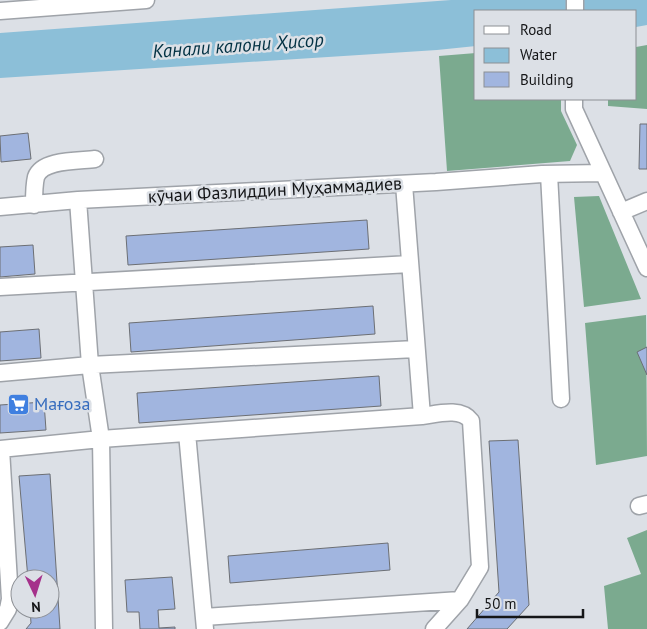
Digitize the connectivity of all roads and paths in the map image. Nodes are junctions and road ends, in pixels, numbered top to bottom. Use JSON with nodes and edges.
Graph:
{"nodes":[{"id":1,"x":138,"y":0,"type":"edge"},
{"id":2,"x":0,"y":11,"type":"edge"},
{"id":3,"x":574,"y":100,"type":"edge"},
{"id":4,"x":95,"y":159,"type":"dead end"},
{"id":5,"x":603,"y":173,"type":"junction"},
{"id":6,"x":550,"y":174,"type":"junction"},
{"id":7,"x":404,"y":184,"type":"junction"},
{"id":8,"x":78,"y":200,"type":"junction"},
{"id":9,"x":647,"y":201,"type":"edge"},
{"id":10,"x":34,"y":205,"type":"junction"},
{"id":11,"x":0,"y":207,"type":"edge"},
{"id":12,"x":620,"y":212,"type":"junction"},
{"id":13,"x":410,"y":264,"type":"junction"},
{"id":14,"x":647,"y":268,"type":"edge"},
{"id":15,"x":84,"y":281,"type":"junction"},
{"id":16,"x":0,"y":287,"type":"edge"},
{"id":17,"x":416,"y":350,"type":"junction"},
{"id":18,"x":90,"y":365,"type":"junction"},
{"id":19,"x":0,"y":373,"type":"edge"},
{"id":20,"x":561,"y":399,"type":"dead end"},
{"id":21,"x":422,"y":416,"type":"junction"},
{"id":22,"x":187,"y":433,"type":"junction"},
{"id":23,"x":101,"y":439,"type":"junction"},
{"id":24,"x":0,"y":449,"type":"edge"},
{"id":25,"x":460,"y":600,"type":"junction"},
{"id":26,"x":0,"y":622,"type":"edge"},
{"id":27,"x":205,"y":623,"type":"edge"},
{"id":28,"x":104,"y":629,"type":"edge"},
{"id":29,"x":434,"y":629,"type":"edge"}],
"edges":[{"from":1,"to":2,"type":"street"},
{"from":3,"to":5,"type":"street"},
{"from":4,"to":10,"type":"street"},
{"from":5,"to":6,"type":"street","name":"кӯчаи Фазлиддин Муҳаммадиев"},
{"from":5,"to":12,"type":"street"},
{"from":6,"to":7,"type":"street","name":"кӯчаи Фазлиддин Муҳаммадиев"},
{"from":6,"to":20,"type":"street"},
{"from":7,"to":8,"type":"street","name":"кӯчаи Фазлиддин Муҳаммадиев"},
{"from":7,"to":13,"type":"street"},
{"from":8,"to":10,"type":"street","name":"кӯчаи Фазлиддин Муҳаммадиев"},
{"from":8,"to":15,"type":"street"},
{"from":9,"to":12,"type":"street"},
{"from":10,"to":11,"type":"street","name":"кӯчаи Фазлиддин Муҳаммадиев"},
{"from":12,"to":14,"type":"street"},
{"from":13,"to":15,"type":"street"},
{"from":13,"to":17,"type":"street"},
{"from":15,"to":16,"type":"street"},
{"from":15,"to":18,"type":"street"},
{"from":17,"to":18,"type":"street"},
{"from":17,"to":21,"type":"street"},
{"from":18,"to":19,"type":"street"},
{"from":18,"to":23,"type":"street"},
{"from":21,"to":22,"type":"street"},
{"from":21,"to":25,"type":"street"},
{"from":22,"to":23,"type":"street"},
{"from":22,"to":27,"type":"street"},
{"from":23,"to":24,"type":"street"},
{"from":23,"to":28,"type":"street"},
{"from":24,"to":26,"type":"street"},
{"from":25,"to":27,"type":"street"},
{"from":25,"to":29,"type":"street"}]}
